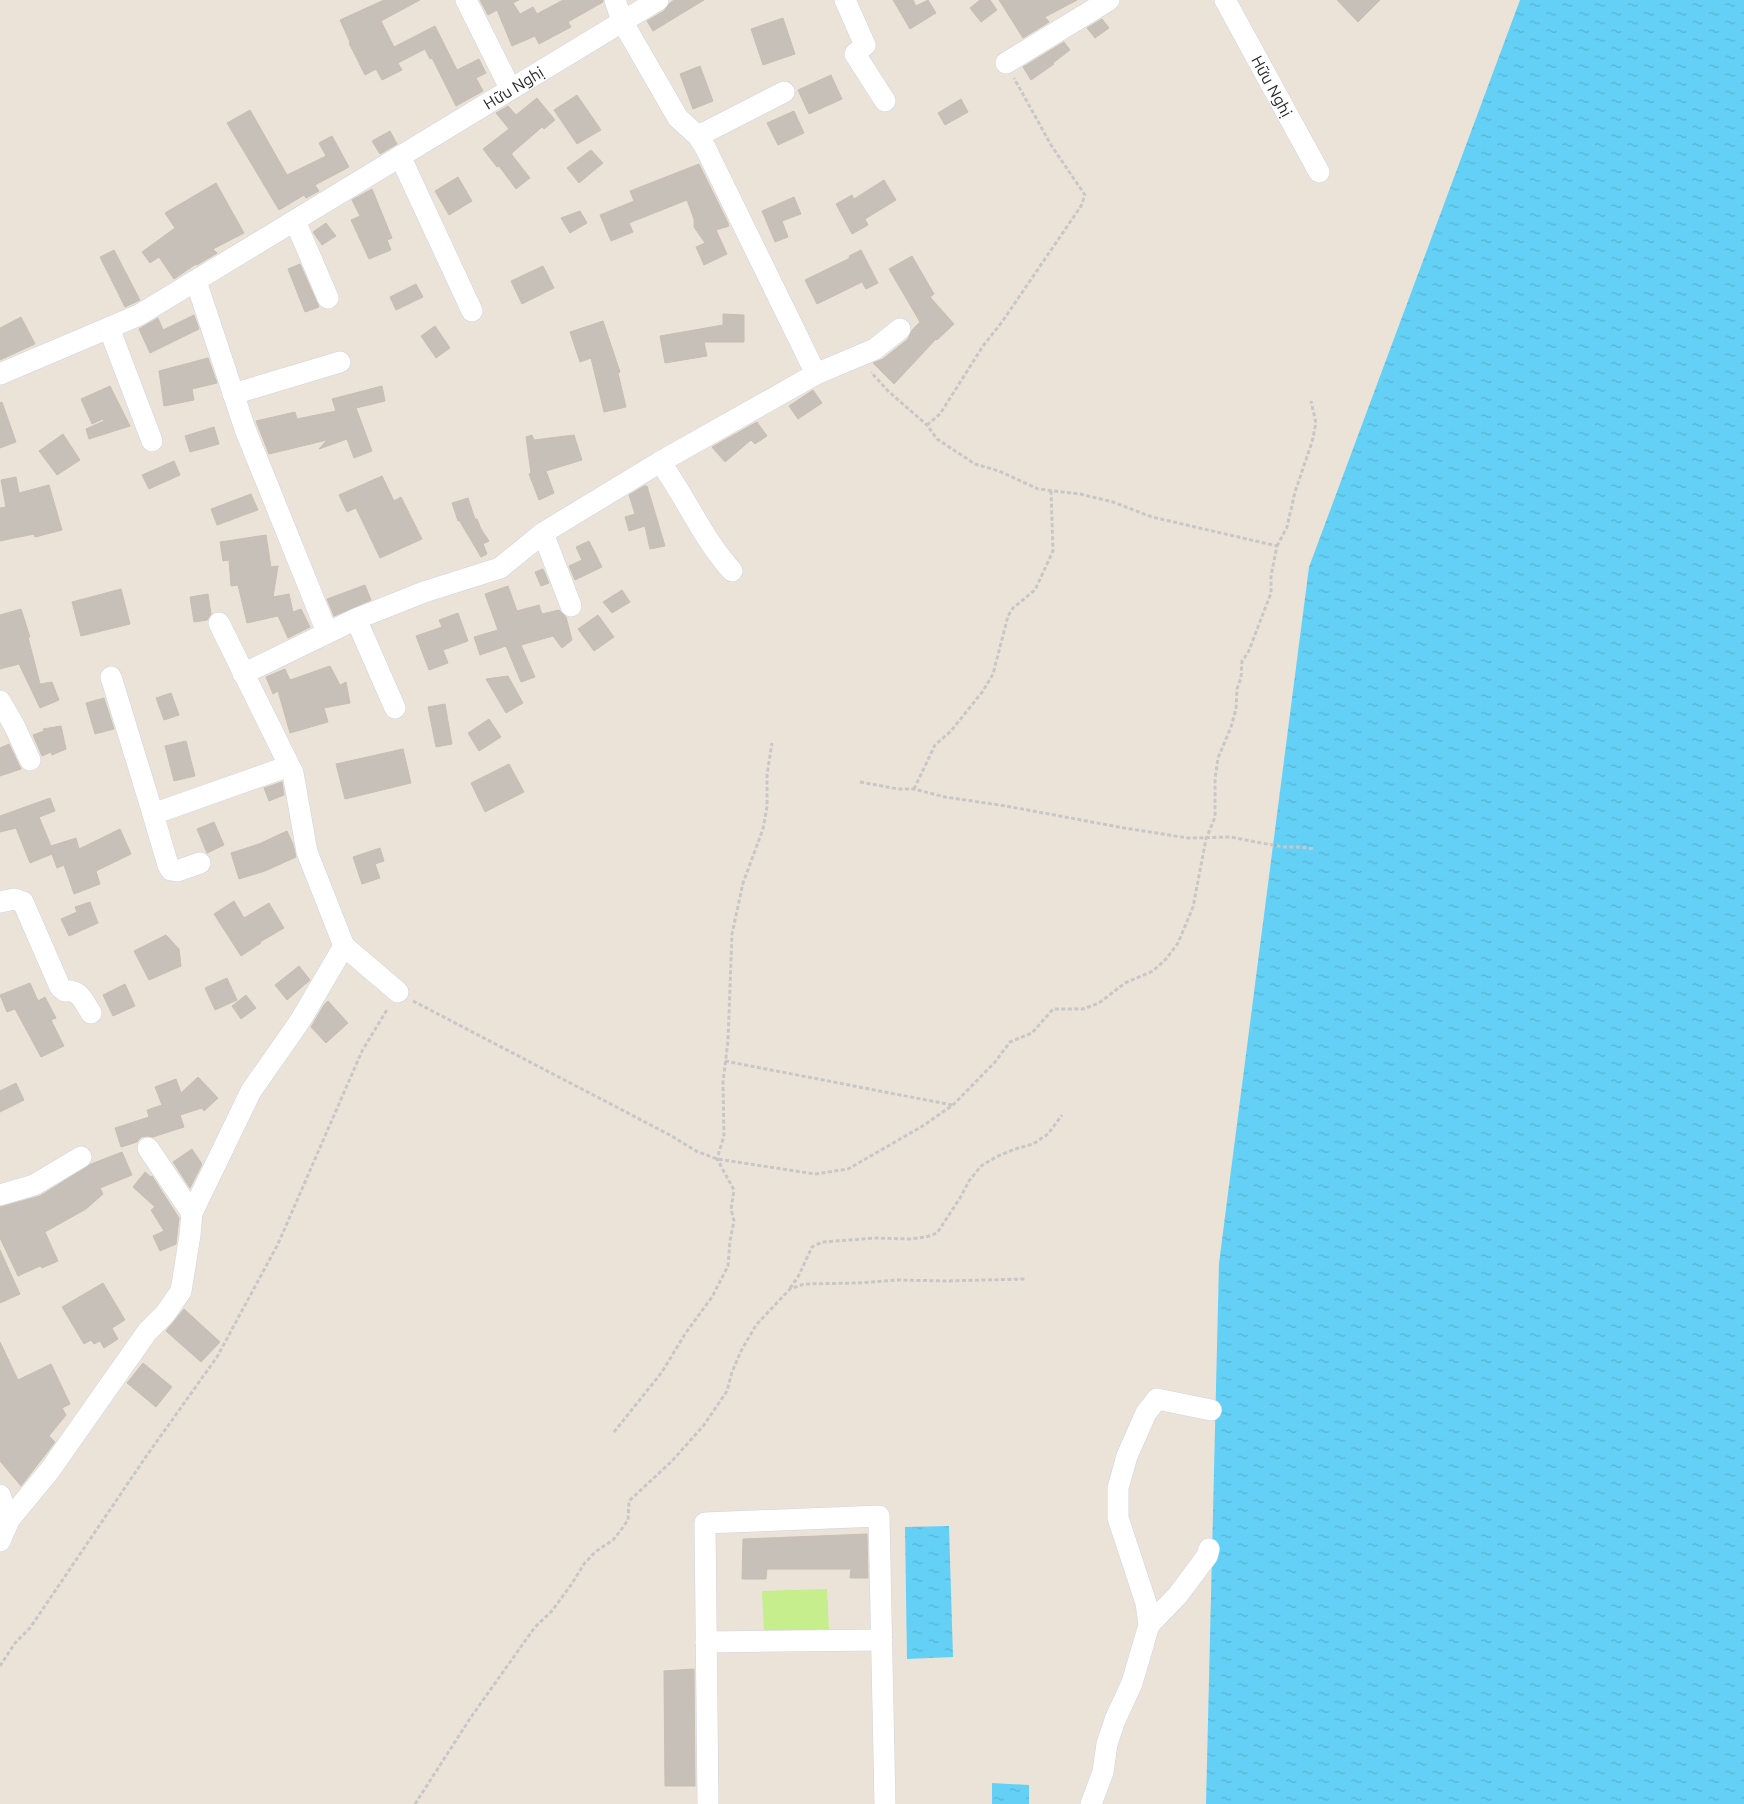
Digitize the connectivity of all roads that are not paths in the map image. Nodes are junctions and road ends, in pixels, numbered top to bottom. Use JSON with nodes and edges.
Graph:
{"nodes":[{"id":1,"x":466,"y":0,"type":"edge"},
{"id":2,"x":615,"y":0,"type":"edge"},
{"id":3,"x":658,"y":0,"type":"edge"},
{"id":4,"x":845,"y":0,"type":"edge"},
{"id":5,"x":1109,"y":0,"type":"edge"},
{"id":6,"x":1225,"y":0,"type":"edge"},
{"id":7,"x":622,"y":21,"type":"junction"},
{"id":8,"x":1006,"y":63,"type":"road end"},
{"id":9,"x":510,"y":88,"type":"junction"},
{"id":10,"x":784,"y":92,"type":"dead end"},
{"id":11,"x":885,"y":101,"type":"dead end"},
{"id":12,"x":698,"y":136,"type":"junction"},
{"id":13,"x":400,"y":156,"type":"junction"},
{"id":14,"x":1319,"y":172,"type":"dead end"},
{"id":15,"x":295,"y":221,"type":"junction"},
{"id":16,"x":196,"y":281,"type":"junction"},
{"id":17,"x":328,"y":298,"type":"dead end"},
{"id":18,"x":472,"y":311,"type":"dead end"},
{"id":19,"x":109,"y":328,"type":"junction"},
{"id":20,"x":900,"y":329,"type":"dead end"},
{"id":21,"x":340,"y":362,"type":"dead end"},
{"id":22,"x":0,"y":374,"type":"edge"},
{"id":23,"x":816,"y":374,"type":"junction"},
{"id":24,"x":233,"y":394,"type":"junction"},
{"id":25,"x":152,"y":442,"type":"dead end"},
{"id":26,"x":660,"y":462,"type":"junction"},
{"id":27,"x":543,"y":533,"type":"junction"},
{"id":28,"x":732,"y":571,"type":"dead end"},
{"id":29,"x":572,"y":606,"type":"dead end"},
{"id":30,"x":356,"y":619,"type":"junction"},
{"id":31,"x":219,"y":623,"type":"dead end"},
{"id":32,"x":328,"y":632,"type":"junction"},
{"id":33,"x":243,"y":674,"type":"junction"},
{"id":34,"x":111,"y":677,"type":"dead end"},
{"id":35,"x":0,"y":701,"type":"edge"},
{"id":36,"x":395,"y":708,"type":"dead end"},
{"id":37,"x":30,"y":760,"type":"dead end"},
{"id":38,"x":289,"y":766,"type":"junction"},
{"id":39,"x":153,"y":814,"type":"junction"},
{"id":40,"x":200,"y":863,"type":"dead end"},
{"id":41,"x":0,"y":902,"type":"edge"},
{"id":42,"x":344,"y":946,"type":"junction"},
{"id":43,"x":398,"y":992,"type":"road end"},
{"id":44,"x":91,"y":1013,"type":"dead end"},
{"id":45,"x":148,"y":1148,"type":"dead end"},
{"id":46,"x":81,"y":1158,"type":"dead end"},
{"id":47,"x":0,"y":1195,"type":"edge"},
{"id":48,"x":192,"y":1213,"type":"junction"},
{"id":49,"x":1211,"y":1410,"type":"dead end"},
{"id":50,"x":0,"y":1495,"type":"edge"},
{"id":51,"x":9,"y":1520,"type":"junction"},
{"id":52,"x":0,"y":1541,"type":"edge"},
{"id":53,"x":1210,"y":1549,"type":"dead end"},
{"id":54,"x":1149,"y":1626,"type":"junction"},
{"id":55,"x":882,"y":1640,"type":"junction"},
{"id":56,"x":706,"y":1642,"type":"junction"},
{"id":57,"x":708,"y":1804,"type":"edge"},
{"id":58,"x":886,"y":1804,"type":"edge"},
{"id":59,"x":1091,"y":1804,"type":"edge"}],
"edges":[{"from":1,"to":9,"type":"street"},
{"from":2,"to":7,"type":"street"},
{"from":3,"to":7,"type":"street","name":"Hữu Nghị"},
{"from":4,"to":11,"type":"street"},
{"from":5,"to":8,"type":"street"},
{"from":6,"to":14,"type":"street","name":"Hữu Nghị"},
{"from":7,"to":9,"type":"street","name":"Hữu Nghị"},
{"from":7,"to":12,"type":"street"},
{"from":9,"to":13,"type":"street","name":"Hữu Nghị"},
{"from":10,"to":12,"type":"street"},
{"from":12,"to":23,"type":"street"},
{"from":13,"to":15,"type":"street","name":"Hữu Nghị"},
{"from":13,"to":18,"type":"street"},
{"from":15,"to":16,"type":"street","name":"Hữu Nghị"},
{"from":15,"to":17,"type":"street"},
{"from":16,"to":19,"type":"street","name":"Hữu Nghị"},
{"from":16,"to":24,"type":"street"},
{"from":19,"to":22,"type":"street","name":"Hữu Nghị"},
{"from":19,"to":25,"type":"street"},
{"from":20,"to":23,"type":"street"},
{"from":21,"to":24,"type":"street"},
{"from":23,"to":26,"type":"street"},
{"from":24,"to":32,"type":"street"},
{"from":26,"to":27,"type":"street"},
{"from":26,"to":28,"type":"street"},
{"from":27,"to":29,"type":"street"},
{"from":27,"to":30,"type":"street"},
{"from":30,"to":32,"type":"street"},
{"from":30,"to":36,"type":"street"},
{"from":31,"to":33,"type":"street"},
{"from":32,"to":33,"type":"street"},
{"from":33,"to":38,"type":"street"},
{"from":34,"to":39,"type":"street"},
{"from":35,"to":37,"type":"street"},
{"from":38,"to":39,"type":"street"},
{"from":38,"to":42,"type":"street"},
{"from":39,"to":40,"type":"street"},
{"from":41,"to":44,"type":"street"},
{"from":42,"to":43,"type":"street"},
{"from":42,"to":48,"type":"street"},
{"from":45,"to":48,"type":"street"},
{"from":46,"to":47,"type":"street"},
{"from":48,"to":51,"type":"street"},
{"from":49,"to":54,"type":"street"},
{"from":50,"to":51,"type":"street"},
{"from":51,"to":52,"type":"street"},
{"from":53,"to":54,"type":"street"},
{"from":54,"to":59,"type":"street"},
{"from":55,"to":56,"type":"street"},
{"from":55,"to":56,"type":"street"},
{"from":55,"to":58,"type":"street"},
{"from":56,"to":57,"type":"street"}]}
